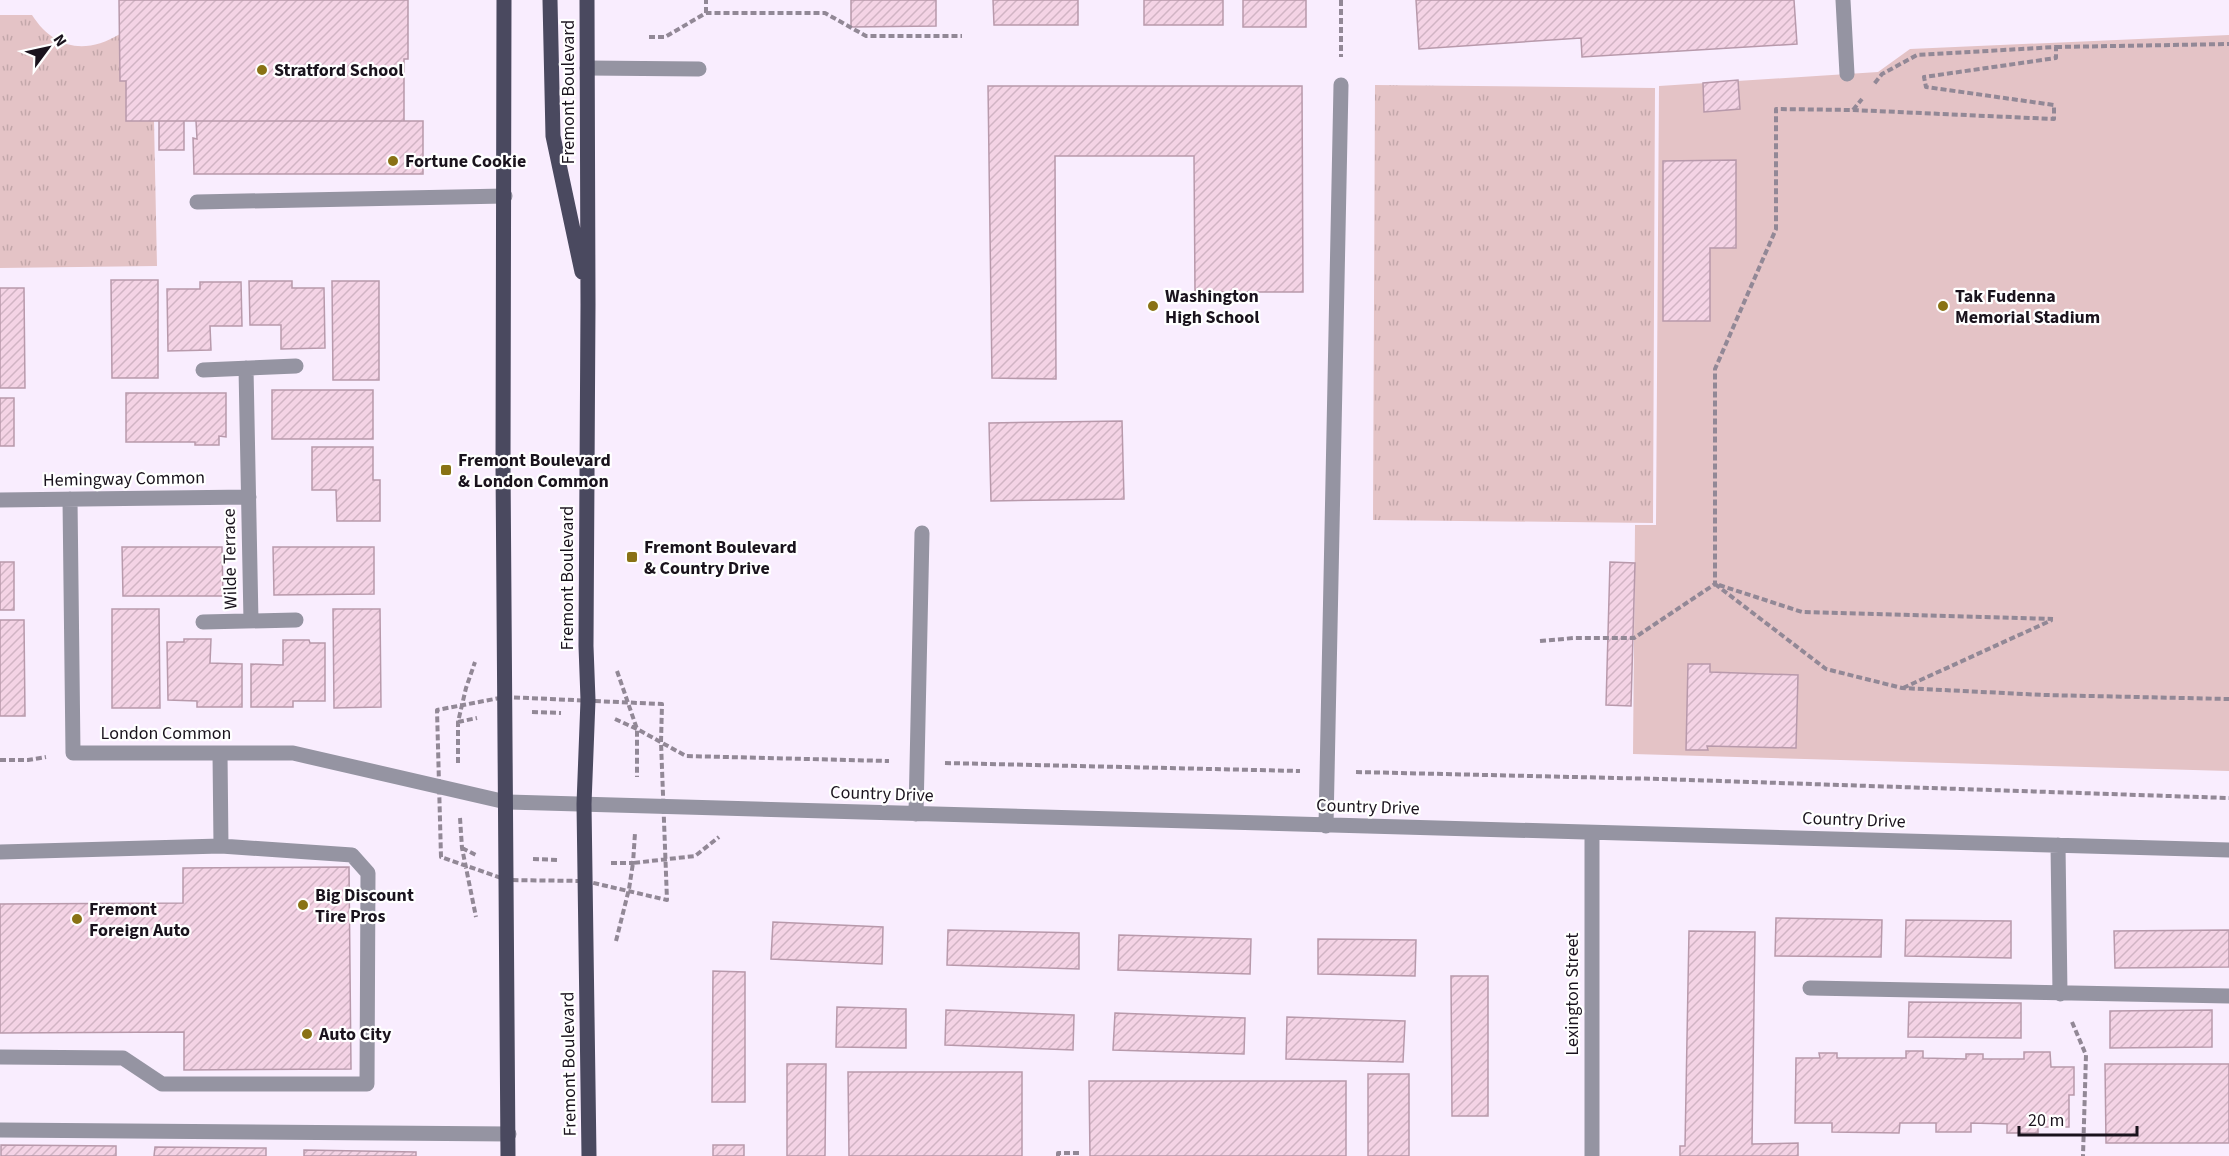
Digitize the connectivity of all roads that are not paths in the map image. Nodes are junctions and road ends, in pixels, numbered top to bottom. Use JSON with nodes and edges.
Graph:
{"nodes":[{"id":1,"x":504,"y":0,"type":"edge"},
{"id":2,"x":550,"y":0,"type":"edge"},
{"id":3,"x":587,"y":0,"type":"edge"},
{"id":4,"x":1843,"y":0,"type":"edge"},
{"id":5,"x":587,"y":68,"type":"junction"},
{"id":6,"x":699,"y":69,"type":"dead end"},
{"id":7,"x":1847,"y":74,"type":"dead end"},
{"id":8,"x":1341,"y":85,"type":"road end"},
{"id":9,"x":505,"y":196,"type":"junction"},
{"id":10,"x":197,"y":202,"type":"dead end"},
{"id":11,"x":588,"y":304,"type":"junction"},
{"id":12,"x":296,"y":366,"type":"dead end"},
{"id":13,"x":246,"y":368,"type":"junction"},
{"id":14,"x":203,"y":370,"type":"dead end"},
{"id":15,"x":249,"y":497,"type":"junction"},
{"id":16,"x":70,"y":499,"type":"junction"},
{"id":17,"x":0,"y":500,"type":"edge"},
{"id":18,"x":922,"y":533,"type":"dead end"},
{"id":19,"x":296,"y":620,"type":"dead end"},
{"id":20,"x":251,"y":621,"type":"junction"},
{"id":21,"x":203,"y":622,"type":"dead end"},
{"id":22,"x":220,"y":753,"type":"junction"},
{"id":23,"x":506,"y":802,"type":"junction"},
{"id":24,"x":584,"y":804,"type":"junction"},
{"id":25,"x":916,"y":814,"type":"junction"},
{"id":26,"x":1326,"y":826,"type":"junction"},
{"id":27,"x":1592,"y":833,"type":"junction"},
{"id":28,"x":2058,"y":845,"type":"junction"},
{"id":29,"x":221,"y":846,"type":"junction"},
{"id":30,"x":2229,"y":850,"type":"edge"},
{"id":31,"x":0,"y":852,"type":"edge"},
{"id":32,"x":1810,"y":988,"type":"dead end"},
{"id":33,"x":2060,"y":994,"type":"junction"},
{"id":34,"x":2229,"y":996,"type":"edge"},
{"id":35,"x":0,"y":1057,"type":"edge"},
{"id":36,"x":0,"y":1130,"type":"edge"},
{"id":37,"x":508,"y":1134,"type":"junction"},
{"id":38,"x":508,"y":1156,"type":"edge"},
{"id":39,"x":589,"y":1156,"type":"edge"},
{"id":40,"x":1592,"y":1156,"type":"edge"}],
"edges":[{"from":1,"to":9,"type":"main road"},
{"from":2,"to":11,"type":"main road"},
{"from":3,"to":5,"type":"main road","name":"Fremont Boulevard"},
{"from":4,"to":7,"type":"street"},
{"from":5,"to":6,"type":"street"},
{"from":5,"to":11,"type":"main road","name":"Fremont Boulevard"},
{"from":8,"to":26,"type":"street"},
{"from":9,"to":10,"type":"street"},
{"from":9,"to":23,"type":"main road"},
{"from":11,"to":24,"type":"main road","name":"Fremont Boulevard"},
{"from":12,"to":13,"type":"street"},
{"from":13,"to":14,"type":"street"},
{"from":13,"to":15,"type":"street","name":"Wilde Terrace"},
{"from":15,"to":16,"type":"street","name":"Hemingway Common"},
{"from":15,"to":20,"type":"street","name":"Wilde Terrace"},
{"from":16,"to":17,"type":"street","name":"Hemingway Common"},
{"from":16,"to":22,"type":"street","name":"London Common"},
{"from":18,"to":25,"type":"street"},
{"from":19,"to":20,"type":"street"},
{"from":20,"to":21,"type":"street"},
{"from":22,"to":23,"type":"street","name":"London Common"},
{"from":22,"to":29,"type":"street"},
{"from":23,"to":24,"type":"street","name":"Country Drive"},
{"from":23,"to":37,"type":"main road"},
{"from":24,"to":25,"type":"street","name":"Country Drive"},
{"from":24,"to":39,"type":"main road","name":"Fremont Boulevard"},
{"from":25,"to":26,"type":"street","name":"Country Drive"},
{"from":26,"to":27,"type":"street","name":"Country Drive"},
{"from":27,"to":28,"type":"street","name":"Country Drive"},
{"from":27,"to":40,"type":"street","name":"Lexington Street"},
{"from":28,"to":30,"type":"street","name":"Country Drive"},
{"from":28,"to":33,"type":"street"},
{"from":29,"to":31,"type":"street"},
{"from":29,"to":35,"type":"street"},
{"from":32,"to":33,"type":"street"},
{"from":33,"to":34,"type":"street"},
{"from":36,"to":37,"type":"street"},
{"from":37,"to":38,"type":"main road"}]}
